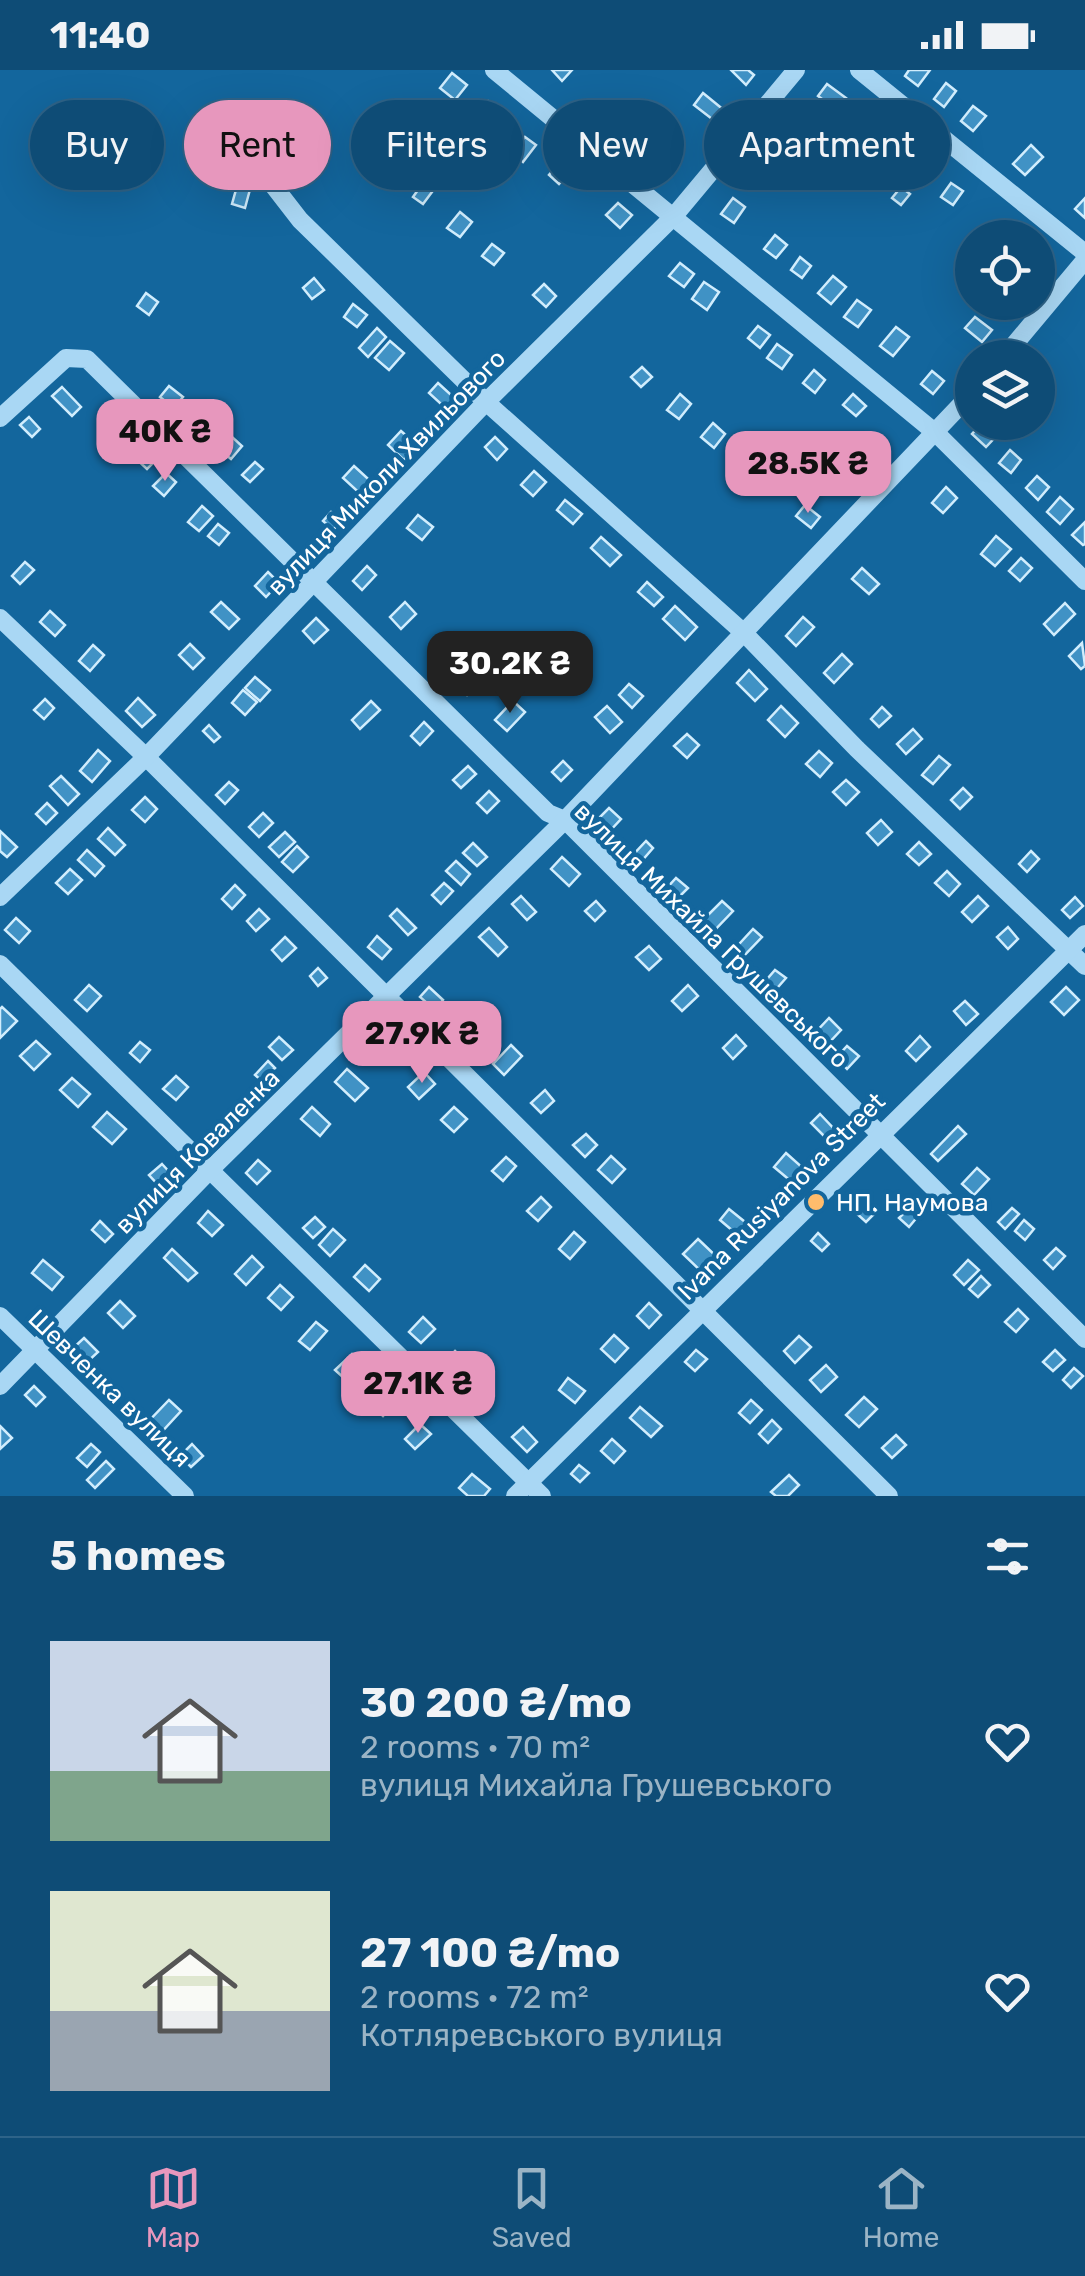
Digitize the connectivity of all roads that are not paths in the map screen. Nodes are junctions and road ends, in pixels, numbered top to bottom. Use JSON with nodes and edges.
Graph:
{"nodes":[{"id":1,"x":494,"y":70,"type":"edge"},
{"id":2,"x":796,"y":70,"type":"edge"},
{"id":3,"x":859,"y":70,"type":"edge"},
{"id":4,"x":277,"y":190,"type":"edge"},
{"id":5,"x":674,"y":216,"type":"junction"},
{"id":6,"x":1085,"y":257,"type":"edge"},
{"id":7,"x":1017,"y":340,"type":"edge"},
{"id":8,"x":486,"y":402,"type":"junction"},
{"id":9,"x":955,"y":413,"type":"edge"},
{"id":10,"x":0,"y":418,"type":"edge"},
{"id":11,"x":937,"y":434,"type":"junction"},
{"id":12,"x":1085,"y":582,"type":"edge"},
{"id":13,"x":315,"y":583,"type":"junction"},
{"id":14,"x":0,"y":618,"type":"edge"},
{"id":15,"x":744,"y":633,"type":"junction"},
{"id":16,"x":146,"y":757,"type":"junction"},
{"id":17,"x":565,"y":820,"type":"junction"},
{"id":18,"x":0,"y":897,"type":"edge"},
{"id":19,"x":1085,"y":934,"type":"edge"},
{"id":20,"x":1068,"y":950,"type":"junction"},
{"id":21,"x":0,"y":964,"type":"edge"},
{"id":22,"x":1085,"y":966,"type":"edge"},
{"id":23,"x":390,"y":998,"type":"junction"},
{"id":24,"x":878,"y":1134,"type":"junction"},
{"id":25,"x":210,"y":1170,"type":"junction"},
{"id":26,"x":702,"y":1309,"type":"junction"},
{"id":27,"x":0,"y":1316,"type":"edge"},
{"id":28,"x":1085,"y":1339,"type":"edge"},
{"id":29,"x":35,"y":1351,"type":"junction"},
{"id":30,"x":0,"y":1386,"type":"edge"},
{"id":31,"x":528,"y":1492,"type":"edge"},
{"id":32,"x":184,"y":1496,"type":"edge"},
{"id":33,"x":889,"y":1496,"type":"edge"}],
"edges":[{"from":1,"to":5,"type":"street"},
{"from":2,"to":5,"type":"street","name":"вулиця Миколи Хвильового"},
{"from":3,"to":6,"type":"street"},
{"from":4,"to":8,"type":"street"},
{"from":5,"to":8,"type":"street","name":"вулиця Миколи Хвильового"},
{"from":5,"to":11,"type":"street"},
{"from":6,"to":7,"type":"street"},
{"from":8,"to":13,"type":"street","name":"вулиця Миколи Хвильового"},
{"from":8,"to":15,"type":"street"},
{"from":9,"to":11,"type":"street","name":"вулиця Коваленка"},
{"from":10,"to":13,"type":"street","name":"вулиця Михайла Грушевського"},
{"from":11,"to":12,"type":"street"},
{"from":11,"to":15,"type":"street","name":"вулиця Коваленка"},
{"from":13,"to":16,"type":"street","name":"вулиця Миколи Хвильового"},
{"from":13,"to":17,"type":"street","name":"вулиця Михайла Грушевського"},
{"from":14,"to":16,"type":"street"},
{"from":15,"to":17,"type":"street","name":"вулиця Коваленка"},
{"from":15,"to":20,"type":"street"},
{"from":16,"to":18,"type":"street","name":"вулиця Миколи Хвильового"},
{"from":16,"to":23,"type":"street"},
{"from":17,"to":23,"type":"street","name":"вулиця Коваленка"},
{"from":17,"to":24,"type":"street","name":"вулиця Михайла Грушевського"},
{"from":19,"to":20,"type":"street","name":"Ivana Rusiyanova Street"},
{"from":20,"to":22,"type":"street"},
{"from":20,"to":24,"type":"street","name":"Ivana Rusiyanova Street"},
{"from":21,"to":25,"type":"street"},
{"from":23,"to":25,"type":"street","name":"вулиця Коваленка"},
{"from":23,"to":26,"type":"street"},
{"from":24,"to":26,"type":"street","name":"Ivana Rusiyanova Street"},
{"from":24,"to":28,"type":"street","name":"вулиця Михайла Грушевського"},
{"from":25,"to":29,"type":"street","name":"вулиця Коваленка"},
{"from":25,"to":31,"type":"street"},
{"from":26,"to":31,"type":"street","name":"Ivana Rusiyanova Street"},
{"from":26,"to":33,"type":"street"},
{"from":27,"to":29,"type":"street","name":"Шевченка вулиця"},
{"from":29,"to":30,"type":"street","name":"вулиця Коваленка"},
{"from":29,"to":32,"type":"street","name":"Шевченка вулиця"}]}
